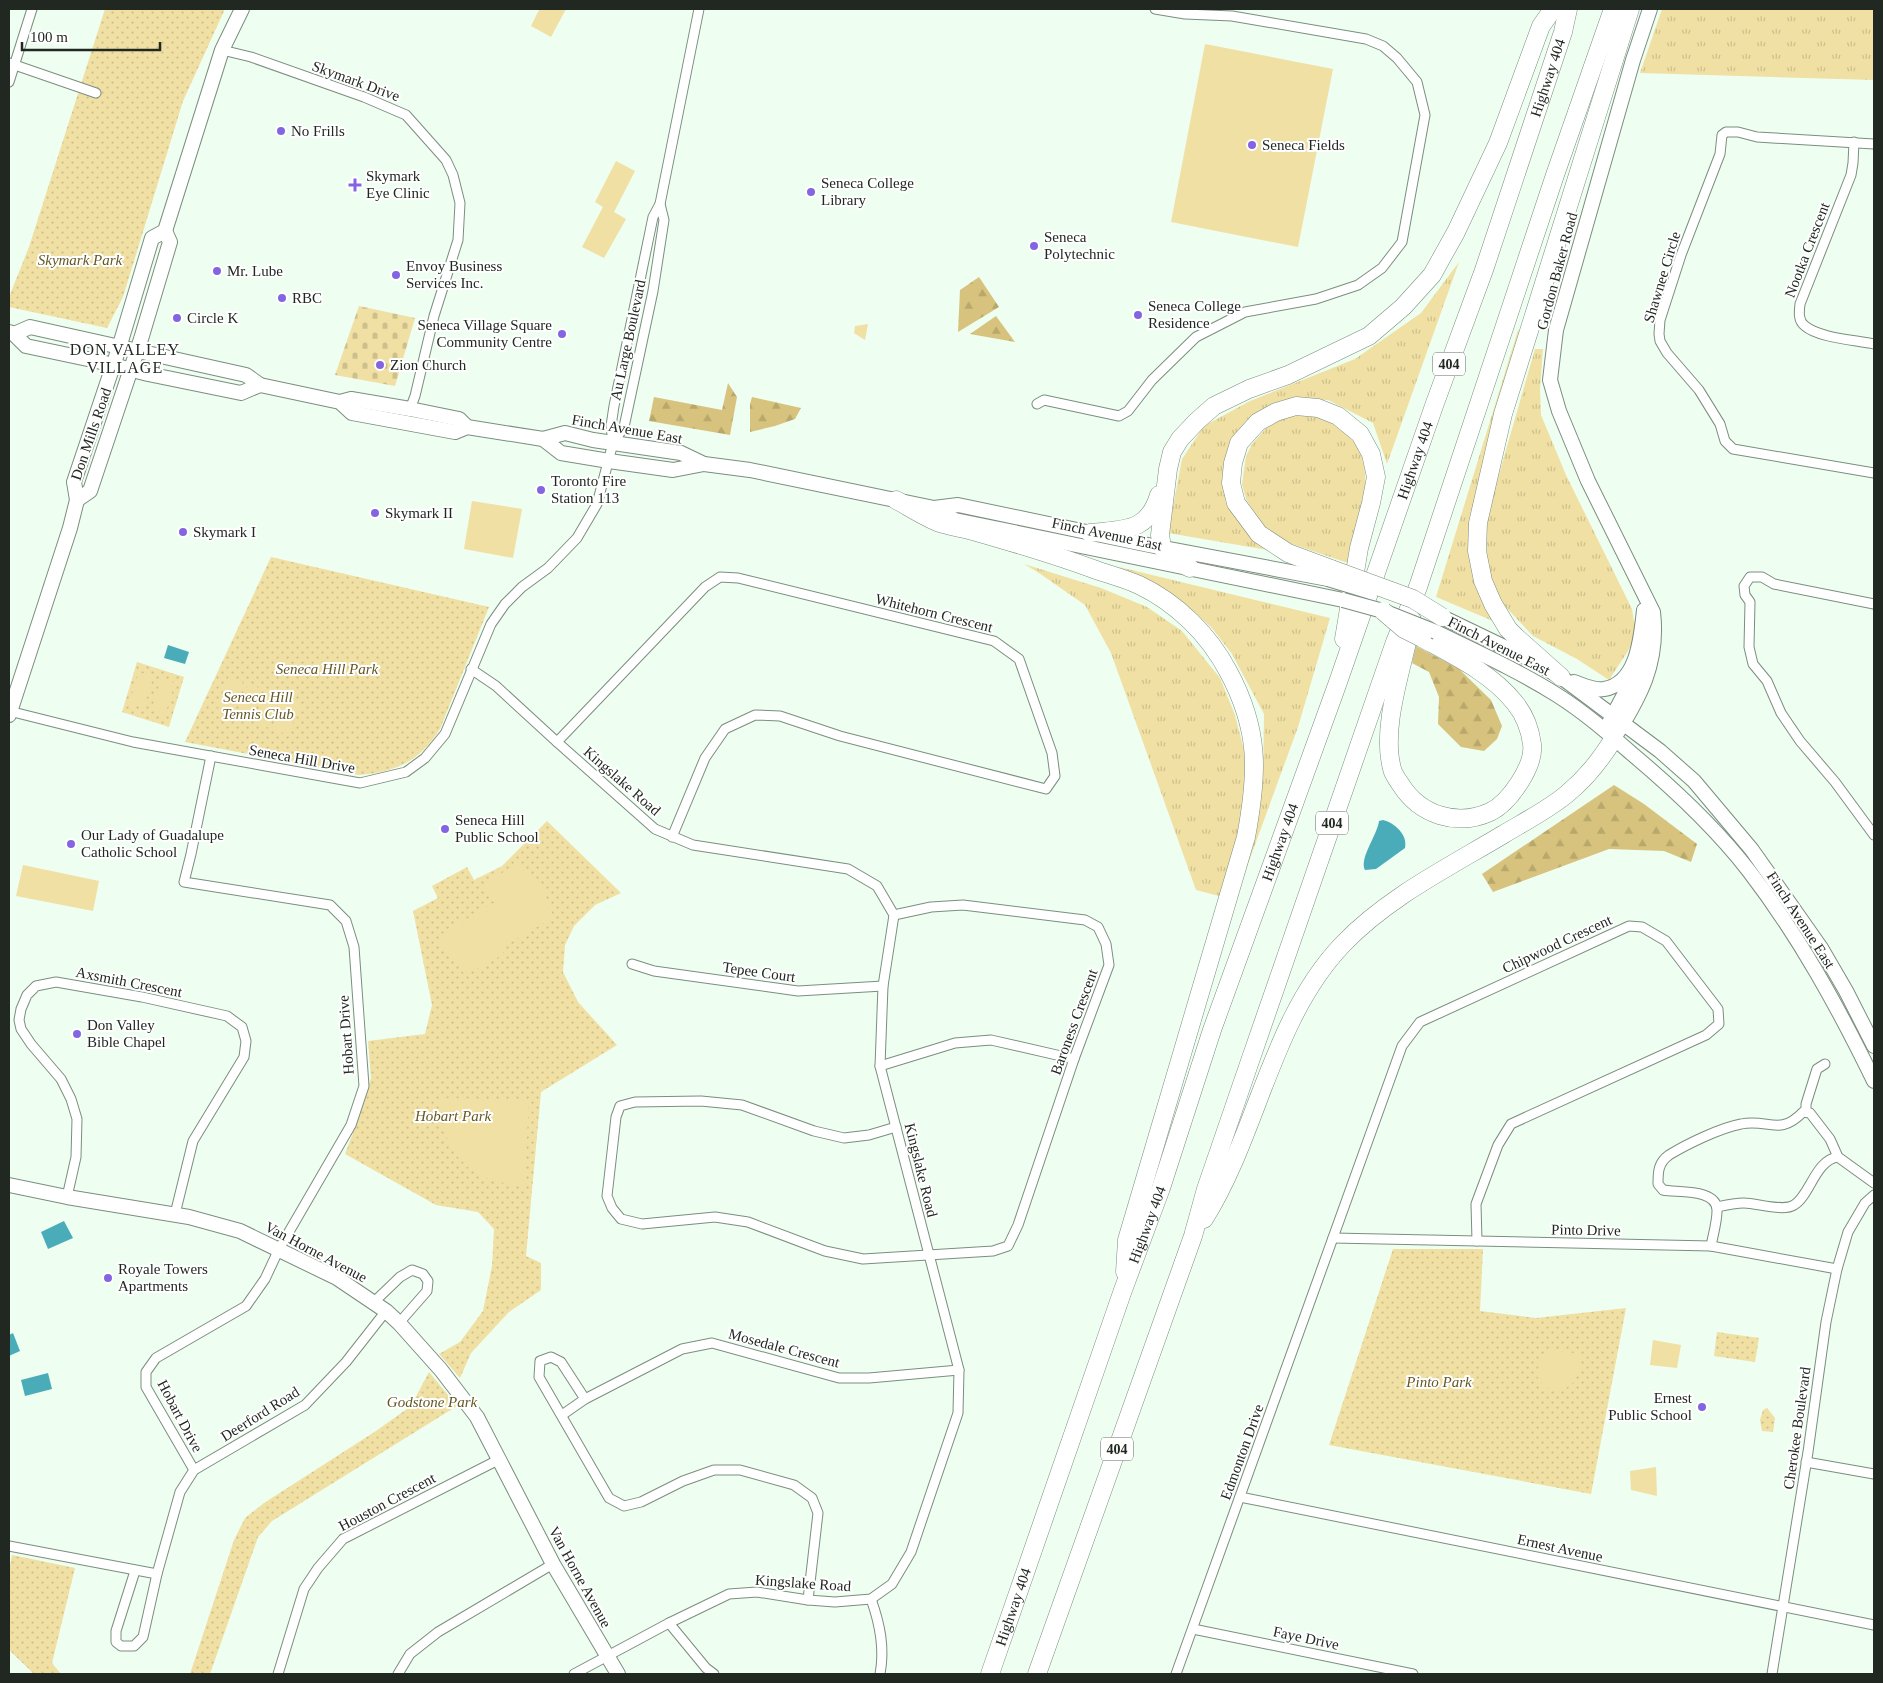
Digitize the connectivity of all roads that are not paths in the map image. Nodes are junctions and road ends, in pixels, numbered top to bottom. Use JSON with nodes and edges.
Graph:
{"nodes":[{"id":1,"x":32,"y":9,"type":"edge"},
{"id":2,"x":242,"y":9,"type":"edge"},
{"id":3,"x":699,"y":9,"type":"edge"},
{"id":4,"x":1155,"y":9,"type":"edge"},
{"id":5,"x":1214,"y":9,"type":"edge"},
{"id":6,"x":1554,"y":9,"type":"edge"},
{"id":7,"x":1568,"y":9,"type":"edge"},
{"id":8,"x":1614,"y":9,"type":"edge"},
{"id":9,"x":1630,"y":9,"type":"edge"},
{"id":10,"x":1650,"y":9,"type":"edge"},
{"id":11,"x":1232,"y":16,"type":"junction"},
{"id":12,"x":222,"y":50,"type":"junction"},
{"id":13,"x":11,"y":64,"type":"edge"},
{"id":14,"x":9,"y":82,"type":"edge"},
{"id":15,"x":96,"y":93,"type":"dead end"},
{"id":16,"x":1854,"y":142,"type":"junction"},
{"id":17,"x":1874,"y":144,"type":"edge"},
{"id":18,"x":660,"y":204,"type":"junction"},
{"id":19,"x":164,"y":231,"type":"junction"},
{"id":20,"x":11,"y":333,"type":"edge"},
{"id":21,"x":1874,"y":344,"type":"edge"},
{"id":22,"x":119,"y":348,"type":"junction"},
{"id":23,"x":137,"y":351,"type":"junction"},
{"id":24,"x":113,"y":365,"type":"junction"},
{"id":25,"x":130,"y":369,"type":"junction"},
{"id":26,"x":260,"y":385,"type":"junction"},
{"id":27,"x":340,"y":402,"type":"junction"},
{"id":28,"x":1037,"y":404,"type":"dead end"},
{"id":29,"x":410,"y":409,"type":"junction"},
{"id":30,"x":467,"y":427,"type":"junction"},
{"id":31,"x":543,"y":439,"type":"junction"},
{"id":32,"x":612,"y":443,"type":"junction"},
{"id":33,"x":609,"y":461,"type":"junction"},
{"id":34,"x":704,"y":464,"type":"junction"},
{"id":35,"x":1168,"y":469,"type":"junction"},
{"id":36,"x":1874,"y":473,"type":"edge"},
{"id":37,"x":77,"y":500,"type":"junction"},
{"id":38,"x":896,"y":500,"type":"junction"},
{"id":39,"x":934,"y":508,"type":"junction"},
{"id":40,"x":1090,"y":533,"type":"junction"},
{"id":41,"x":1162,"y":547,"type":"junction"},
{"id":42,"x":1190,"y":568,"type":"junction"},
{"id":43,"x":1329,"y":574,"type":"junction"},
{"id":44,"x":1418,"y":587,"type":"junction"},
{"id":45,"x":1642,"y":591,"type":"junction"},
{"id":46,"x":1874,"y":604,"type":"edge"},
{"id":47,"x":1644,"y":610,"type":"junction"},
{"id":48,"x":1383,"y":611,"type":"joint"},
{"id":49,"x":1434,"y":629,"type":"junction"},
{"id":50,"x":471,"y":669,"type":"junction"},
{"id":51,"x":1561,"y":677,"type":"junction"},
{"id":52,"x":1337,"y":685,"type":"junction"},
{"id":53,"x":9,"y":712,"type":"edge"},
{"id":54,"x":1618,"y":719,"type":"junction"},
{"id":55,"x":1609,"y":735,"type":"junction"},
{"id":56,"x":557,"y":742,"type":"junction"},
{"id":57,"x":211,"y":756,"type":"junction"},
{"id":58,"x":1874,"y":835,"type":"edge"},
{"id":59,"x":672,"y":837,"type":"junction"},
{"id":60,"x":894,"y":915,"type":"junction"},
{"id":61,"x":632,"y":964,"type":"dead end"},
{"id":62,"x":883,"y":986,"type":"junction"},
{"id":63,"x":1874,"y":1046,"type":"edge"},
{"id":64,"x":1074,"y":1059,"type":"junction"},
{"id":65,"x":1825,"y":1064,"type":"dead end"},
{"id":66,"x":880,"y":1066,"type":"junction"},
{"id":67,"x":1874,"y":1081,"type":"edge"},
{"id":68,"x":1806,"y":1112,"type":"junction"},
{"id":69,"x":896,"y":1127,"type":"junction"},
{"id":70,"x":1838,"y":1157,"type":"junction"},
{"id":71,"x":1874,"y":1183,"type":"edge"},
{"id":72,"x":9,"y":1185,"type":"edge"},
{"id":73,"x":1874,"y":1195,"type":"edge"},
{"id":74,"x":67,"y":1197,"type":"junction"},
{"id":75,"x":1717,"y":1207,"type":"junction"},
{"id":76,"x":175,"y":1214,"type":"junction"},
{"id":77,"x":1194,"y":1236,"type":"junction"},
{"id":78,"x":1333,"y":1238,"type":"junction"},
{"id":79,"x":1477,"y":1241,"type":"junction"},
{"id":80,"x":1712,"y":1246,"type":"junction"},
{"id":81,"x":279,"y":1249,"type":"junction"},
{"id":82,"x":929,"y":1256,"type":"junction"},
{"id":83,"x":1837,"y":1269,"type":"junction"},
{"id":84,"x":1123,"y":1290,"type":"junction"},
{"id":85,"x":374,"y":1302,"type":"junction"},
{"id":86,"x":386,"y":1311,"type":"junction"},
{"id":87,"x":399,"y":1323,"type":"junction"},
{"id":88,"x":958,"y":1370,"type":"junction"},
{"id":89,"x":585,"y":1399,"type":"junction"},
{"id":90,"x":562,"y":1415,"type":"junction"},
{"id":91,"x":498,"y":1460,"type":"junction"},
{"id":92,"x":1806,"y":1462,"type":"junction"},
{"id":93,"x":194,"y":1470,"type":"junction"},
{"id":94,"x":1874,"y":1474,"type":"edge"},
{"id":95,"x":1240,"y":1496,"type":"junction"},
{"id":96,"x":9,"y":1546,"type":"edge"},
{"id":97,"x":553,"y":1564,"type":"junction"},
{"id":98,"x":135,"y":1571,"type":"junction"},
{"id":99,"x":157,"y":1574,"type":"junction"},
{"id":100,"x":871,"y":1599,"type":"junction"},
{"id":101,"x":808,"y":1600,"type":"junction"},
{"id":102,"x":1782,"y":1607,"type":"junction"},
{"id":103,"x":670,"y":1623,"type":"junction"},
{"id":104,"x":1874,"y":1625,"type":"edge"},
{"id":105,"x":1193,"y":1629,"type":"junction"},
{"id":106,"x":606,"y":1657,"type":"junction"},
{"id":107,"x":1373,"y":1670,"type":"edge"},
{"id":108,"x":278,"y":1674,"type":"edge"},
{"id":109,"x":398,"y":1674,"type":"edge"},
{"id":110,"x":574,"y":1674,"type":"edge"},
{"id":111,"x":618,"y":1674,"type":"edge"},
{"id":112,"x":714,"y":1674,"type":"edge"},
{"id":113,"x":880,"y":1674,"type":"edge"},
{"id":114,"x":990,"y":1674,"type":"edge"},
{"id":115,"x":1037,"y":1674,"type":"edge"},
{"id":116,"x":1176,"y":1674,"type":"edge"},
{"id":117,"x":1413,"y":1674,"type":"edge"},
{"id":118,"x":1772,"y":1674,"type":"edge"}],
"edges":[{"from":1,"to":13,"type":"street"},
{"from":2,"to":12,"type":"main road","name":"Don Mills Road"},
{"from":3,"to":18,"type":"street","name":"Au Large Boulevard"},
{"from":4,"to":11,"type":"street"},
{"from":5,"to":11,"type":"street"},
{"from":6,"to":35,"type":"highway"},
{"from":7,"to":52,"type":"highway","name":"Highway 404","number":"404"},
{"from":8,"to":44,"type":"highway","number":"404"},
{"from":9,"to":51,"type":"highway"},
{"from":10,"to":45,"type":"main road","name":"Gordon Baker Road"},
{"from":11,"to":28,"type":"street"},
{"from":12,"to":19,"type":"main road","name":"Don Mills Road"},
{"from":12,"to":29,"type":"street","name":"Skymark Drive"},
{"from":13,"to":14,"type":"street"},
{"from":13,"to":15,"type":"street"},
{"from":16,"to":17,"type":"street","name":"Shawnee Circle"},
{"from":16,"to":21,"type":"street","name":"Nootka Crescent"},
{"from":16,"to":36,"type":"street","name":"Shawnee Circle"},
{"from":18,"to":32,"type":"street","name":"Au Large Boulevard"},
{"from":18,"to":32,"type":"street","name":"Au Large Boulevard"},
{"from":19,"to":22,"type":"main road","name":"Don Mills Road"},
{"from":19,"to":23,"type":"main road","name":"Don Mills Road"},
{"from":20,"to":22,"type":"main road","name":"Finch Avenue East"},
{"from":20,"to":24,"type":"main road","name":"Finch Avenue East"},
{"from":22,"to":23,"type":"main road","name":"Finch Avenue East"},
{"from":22,"to":24,"type":"main road","name":"Don Mills Road"},
{"from":23,"to":25,"type":"main road","name":"Don Mills Road"},
{"from":23,"to":26,"type":"main road","name":"Finch Avenue East"},
{"from":24,"to":25,"type":"main road","name":"Finch Avenue East"},
{"from":24,"to":37,"type":"main road","name":"Don Mills Road"},
{"from":25,"to":26,"type":"main road","name":"Finch Avenue East"},
{"from":25,"to":37,"type":"main road","name":"Don Mills Road"},
{"from":26,"to":27,"type":"main road","name":"Finch Avenue East"},
{"from":27,"to":29,"type":"main road","name":"Finch Avenue East"},
{"from":27,"to":30,"type":"main road","name":"Finch Avenue East"},
{"from":29,"to":30,"type":"main road","name":"Finch Avenue East"},
{"from":30,"to":31,"type":"main road","name":"Finch Avenue East"},
{"from":31,"to":32,"type":"main road","name":"Finch Avenue East"},
{"from":31,"to":33,"type":"main road","name":"Finch Avenue East"},
{"from":32,"to":33,"type":"street","name":"Seneca Hill Drive"},
{"from":32,"to":34,"type":"main road","name":"Finch Avenue East"},
{"from":33,"to":34,"type":"main road","name":"Finch Avenue East"},
{"from":33,"to":50,"type":"street","name":"Seneca Hill Drive"},
{"from":34,"to":38,"type":"main road","name":"Finch Avenue East"},
{"from":35,"to":40,"type":"highway"},
{"from":35,"to":41,"type":"highway"},
{"from":37,"to":53,"type":"main road","name":"Don Mills Road"},
{"from":38,"to":39,"type":"main road","name":"Finch Avenue East"},
{"from":38,"to":84,"type":"highway"},
{"from":39,"to":40,"type":"main road","name":"Finch Avenue East"},
{"from":39,"to":42,"type":"main road","name":"Finch Avenue East"},
{"from":40,"to":41,"type":"main road","name":"Finch Avenue East"},
{"from":41,"to":42,"type":"highway"},
{"from":41,"to":43,"type":"main road","name":"Finch Avenue East"},
{"from":42,"to":48,"type":"main road","name":"Finch Avenue East","bridge":true},
{"from":43,"to":49,"type":"highway","bridge":true},
{"from":43,"to":52,"type":"highway"},
{"from":44,"to":49,"type":"highway"},
{"from":44,"to":77,"type":"highway","number":"404"},
{"from":45,"to":47,"type":"main road","name":"Gordon Baker Road"},
{"from":45,"to":54,"type":"main road","name":"Gordon Baker Road"},
{"from":46,"to":58,"type":"street"},
{"from":47,"to":51,"type":"main road"},
{"from":47,"to":54,"type":"main road","name":"Gordon Baker Road"},
{"from":48,"to":49,"type":"highway","bridge":true},
{"from":49,"to":51,"type":"main road","name":"Finch Avenue East"},
{"from":49,"to":55,"type":"main road","name":"Finch Avenue East"},
{"from":50,"to":56,"type":"street","name":"Kingslake Road"},
{"from":50,"to":57,"type":"street","name":"Seneca Hill Drive"},
{"from":51,"to":54,"type":"main road","name":"Finch Avenue East"},
{"from":52,"to":84,"type":"highway","name":"Highway 404","number":"404"},
{"from":53,"to":57,"type":"street","name":"Seneca Hill Drive"},
{"from":54,"to":55,"type":"main road"},
{"from":54,"to":63,"type":"main road","name":"Finch Avenue East"},
{"from":55,"to":67,"type":"main road","name":"Finch Avenue East"},
{"from":55,"to":77,"type":"highway"},
{"from":56,"to":59,"type":"street","name":"Kingslake Road"},
{"from":56,"to":59,"type":"street","name":"Whitehorn Crescent"},
{"from":57,"to":81,"type":"street","name":"Hobart Drive"},
{"from":59,"to":60,"type":"street","name":"Kingslake Road"},
{"from":60,"to":62,"type":"street","name":"Kingslake Road"},
{"from":60,"to":64,"type":"street","name":"Baroness Crescent"},
{"from":61,"to":62,"type":"street","name":"Tepee Court"},
{"from":62,"to":66,"type":"street","name":"Kingslake Road"},
{"from":64,"to":66,"type":"street"},
{"from":64,"to":82,"type":"street","name":"Baroness Crescent"},
{"from":65,"to":68,"type":"street"},
{"from":66,"to":69,"type":"street","name":"Kingslake Road"},
{"from":68,"to":70,"type":"street"},
{"from":68,"to":75,"type":"street"},
{"from":69,"to":82,"type":"street","name":"Kingslake Road"},
{"from":69,"to":82,"type":"street"},
{"from":70,"to":71,"type":"street"},
{"from":70,"to":75,"type":"street"},
{"from":72,"to":74,"type":"main road","name":"Van Horne Avenue"},
{"from":73,"to":83,"type":"street","name":"Cherokee Boulevard"},
{"from":74,"to":76,"type":"main road","name":"Van Horne Avenue"},
{"from":74,"to":76,"type":"street","name":"Axsmith Crescent"},
{"from":75,"to":80,"type":"street"},
{"from":76,"to":81,"type":"main road","name":"Van Horne Avenue"},
{"from":77,"to":115,"type":"highway","number":"404"},
{"from":78,"to":79,"type":"street","name":"Pinto Drive"},
{"from":78,"to":79,"type":"street","name":"Chipwood Crescent"},
{"from":78,"to":95,"type":"street","name":"Edmonton Drive"},
{"from":79,"to":80,"type":"street","name":"Pinto Drive"},
{"from":80,"to":83,"type":"street","name":"Pinto Drive"},
{"from":81,"to":85,"type":"main road","name":"Van Horne Avenue"},
{"from":81,"to":93,"type":"street","name":"Hobart Drive"},
{"from":82,"to":88,"type":"street","name":"Kingslake Road"},
{"from":83,"to":92,"type":"street","name":"Cherokee Boulevard"},
{"from":84,"to":114,"type":"highway","name":"Highway 404","number":"404"},
{"from":85,"to":86,"type":"main road","name":"Van Horne Avenue"},
{"from":85,"to":87,"type":"street"},
{"from":86,"to":87,"type":"main road","name":"Van Horne Avenue"},
{"from":86,"to":93,"type":"street","name":"Deerford Road"},
{"from":87,"to":91,"type":"main road","name":"Van Horne Avenue"},
{"from":88,"to":89,"type":"street","name":"Mosedale Crescent"},
{"from":88,"to":100,"type":"street","name":"Kingslake Road"},
{"from":89,"to":90,"type":"street","name":"Mosedale Crescent"},
{"from":89,"to":90,"type":"street"},
{"from":90,"to":101,"type":"street"},
{"from":91,"to":97,"type":"main road","name":"Van Horne Avenue"},
{"from":91,"to":108,"type":"street","name":"Houston Crescent"},
{"from":92,"to":94,"type":"street"},
{"from":92,"to":102,"type":"street","name":"Cherokee Boulevard"},
{"from":93,"to":99,"type":"street","name":"Deerford Road"},
{"from":95,"to":102,"type":"street","name":"Ernest Avenue"},
{"from":95,"to":105,"type":"street","name":"Edmonton Drive"},
{"from":96,"to":98,"type":"street"},
{"from":97,"to":106,"type":"main road","name":"Van Horne Avenue"},
{"from":97,"to":109,"type":"street"},
{"from":98,"to":99,"type":"street"},
{"from":98,"to":99,"type":"street","name":"Deerford Road"},
{"from":100,"to":101,"type":"street","name":"Kingslake Road"},
{"from":100,"to":113,"type":"street"},
{"from":101,"to":103,"type":"street","name":"Kingslake Road"},
{"from":102,"to":104,"type":"street","name":"Ernest Avenue"},
{"from":102,"to":118,"type":"street","name":"Cherokee Boulevard"},
{"from":103,"to":106,"type":"street","name":"Kingslake Road"},
{"from":103,"to":112,"type":"street"},
{"from":105,"to":107,"type":"street","name":"Faye Drive"},
{"from":105,"to":116,"type":"street","name":"Edmonton Drive"},
{"from":106,"to":110,"type":"street","name":"Kingslake Road"},
{"from":106,"to":111,"type":"main road","name":"Van Horne Avenue"},
{"from":107,"to":117,"type":"street","name":"Faye Drive"}]}
